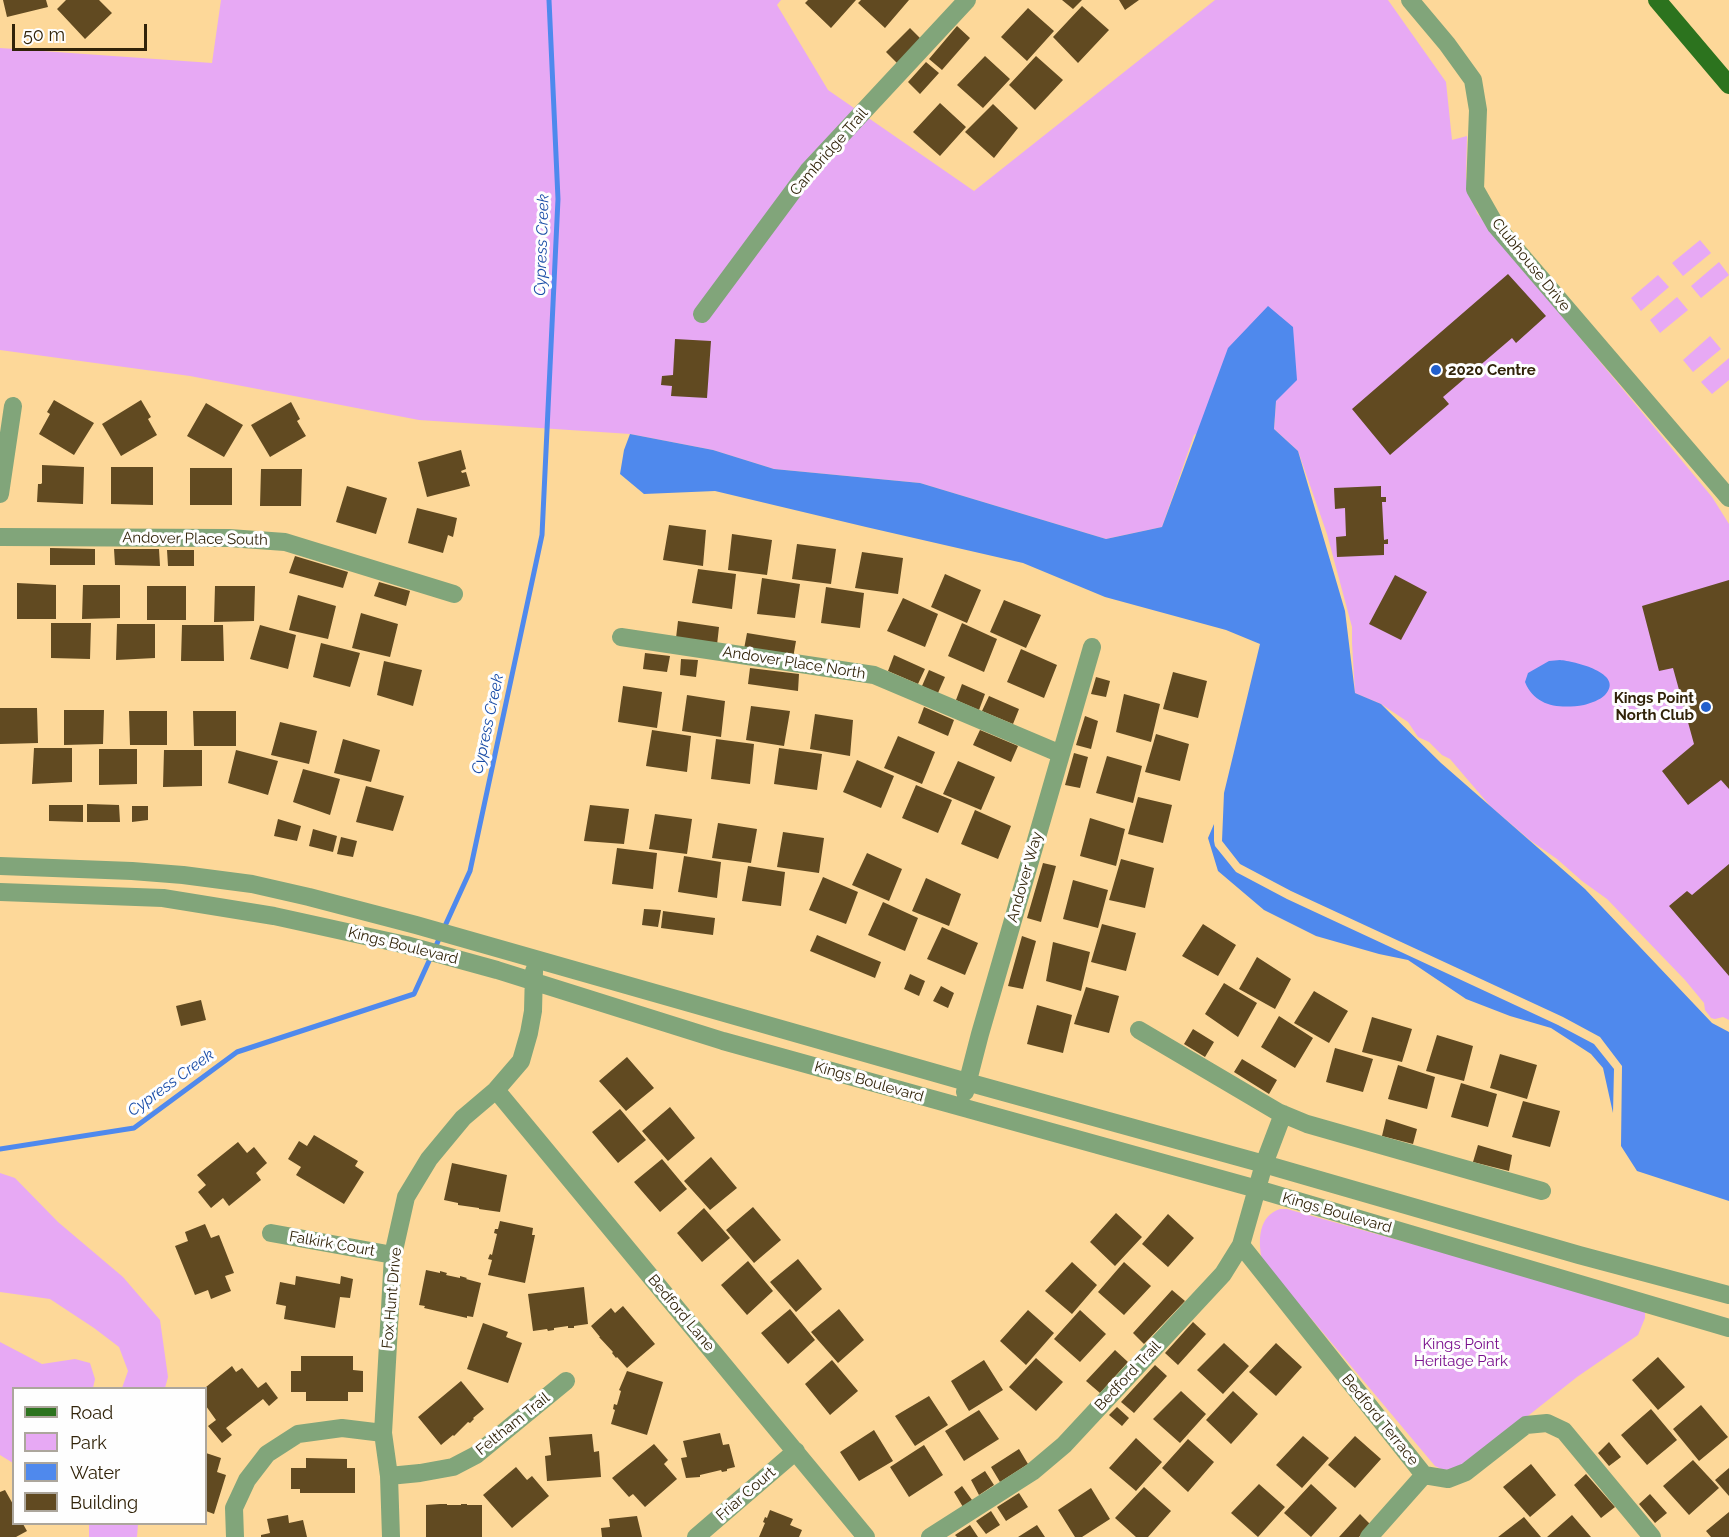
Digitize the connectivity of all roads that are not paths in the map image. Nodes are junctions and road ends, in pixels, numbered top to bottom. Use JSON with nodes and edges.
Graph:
{"nodes":[{"id":1,"x":968,"y":0,"type":"edge"},
{"id":2,"x":1410,"y":0,"type":"edge"},
{"id":3,"x":1657,"y":0,"type":"edge"},
{"id":4,"x":1729,"y":85,"type":"edge"},
{"id":5,"x":702,"y":314,"type":"dead end"},
{"id":6,"x":13,"y":406,"type":"dead end"},
{"id":7,"x":0,"y":494,"type":"edge"},
{"id":8,"x":1729,"y":498,"type":"edge"},
{"id":9,"x":0,"y":537,"type":"edge"},
{"id":10,"x":454,"y":594,"type":"dead end"},
{"id":11,"x":621,"y":637,"type":"dead end"},
{"id":12,"x":1092,"y":647,"type":"dead end"},
{"id":13,"x":1061,"y":754,"type":"junction"},
{"id":14,"x":0,"y":866,"type":"edge"},
{"id":15,"x":0,"y":892,"type":"edge"},
{"id":16,"x":534,"y":960,"type":"junction"},
{"id":17,"x":534,"y":982,"type":"junction"},
{"id":18,"x":1139,"y":1030,"type":"dead end"},
{"id":19,"x":968,"y":1082,"type":"junction"},
{"id":20,"x":496,"y":1090,"type":"junction"},
{"id":21,"x":962,"y":1108,"type":"junction"},
{"id":22,"x":1283,"y":1114,"type":"junction"},
{"id":23,"x":1264,"y":1164,"type":"junction"},
{"id":24,"x":1257,"y":1190,"type":"junction"},
{"id":25,"x":1542,"y":1191,"type":"dead end"},
{"id":26,"x":271,"y":1233,"type":"dead end"},
{"id":27,"x":1240,"y":1245,"type":"junction"},
{"id":28,"x":393,"y":1255,"type":"junction"},
{"id":29,"x":1729,"y":1295,"type":"edge"},
{"id":30,"x":1729,"y":1328,"type":"edge"},
{"id":31,"x":566,"y":1381,"type":"dead end"},
{"id":32,"x":383,"y":1433,"type":"junction"},
{"id":33,"x":796,"y":1451,"type":"junction"},
{"id":34,"x":1424,"y":1475,"type":"junction"},
{"id":35,"x":388,"y":1476,"type":"junction"},
{"id":36,"x":235,"y":1537,"type":"edge"},
{"id":37,"x":391,"y":1537,"type":"edge"},
{"id":38,"x":696,"y":1537,"type":"edge"},
{"id":39,"x":866,"y":1537,"type":"edge"},
{"id":40,"x":930,"y":1537,"type":"edge"},
{"id":41,"x":1369,"y":1537,"type":"edge"},
{"id":42,"x":1652,"y":1537,"type":"edge"}],
"edges":[{"from":1,"to":5,"type":"street","name":"Cambridge Trail"},
{"from":2,"to":8,"type":"street","name":"Clubhouse Drive"},
{"from":3,"to":4,"type":"main road"},
{"from":6,"to":7,"type":"street"},
{"from":9,"to":10,"type":"street","name":"Andover Place South"},
{"from":11,"to":13,"type":"street","name":"Andover Place North"},
{"from":12,"to":13,"type":"street","name":"Andover Way"},
{"from":13,"to":19,"type":"street","name":"Andover Way"},
{"from":14,"to":16,"type":"street","name":"Kings Boulevard"},
{"from":15,"to":17,"type":"street","name":"Kings Boulevard"},
{"from":16,"to":17,"type":"street","name":"Fox Hunt Drive"},
{"from":16,"to":19,"type":"street","name":"Kings Boulevard"},
{"from":17,"to":20,"type":"street","name":"Fox Hunt Drive"},
{"from":17,"to":21,"type":"street","name":"Kings Boulevard"},
{"from":18,"to":22,"type":"street"},
{"from":19,"to":21,"type":"street","name":"Andover Way"},
{"from":19,"to":23,"type":"street","name":"Kings Boulevard"},
{"from":20,"to":28,"type":"street","name":"Fox Hunt Drive"},
{"from":20,"to":33,"type":"street","name":"Bedford Lane"},
{"from":21,"to":24,"type":"street","name":"Kings Boulevard"},
{"from":22,"to":23,"type":"street","name":"Bedford Trail"},
{"from":22,"to":25,"type":"street"},
{"from":23,"to":24,"type":"street","name":"Bedford Trail"},
{"from":23,"to":29,"type":"street","name":"Kings Boulevard"},
{"from":24,"to":27,"type":"street","name":"Bedford Trail"},
{"from":24,"to":30,"type":"street","name":"Kings Boulevard"},
{"from":26,"to":28,"type":"street","name":"Falkirk Court"},
{"from":27,"to":34,"type":"street","name":"Bedford Terrace"},
{"from":27,"to":40,"type":"street","name":"Bedford Trail"},
{"from":28,"to":32,"type":"street","name":"Fox Hunt Drive"},
{"from":31,"to":35,"type":"street","name":"Feltham Trail"},
{"from":32,"to":35,"type":"street","name":"Fox Hunt Drive"},
{"from":32,"to":36,"type":"street"},
{"from":33,"to":38,"type":"street","name":"Friar Court"},
{"from":33,"to":39,"type":"street","name":"Bedford Lane"},
{"from":34,"to":41,"type":"street"},
{"from":34,"to":42,"type":"street","name":"Bedford Terrace"},
{"from":35,"to":37,"type":"street","name":"Fox Hunt Drive"}]}
